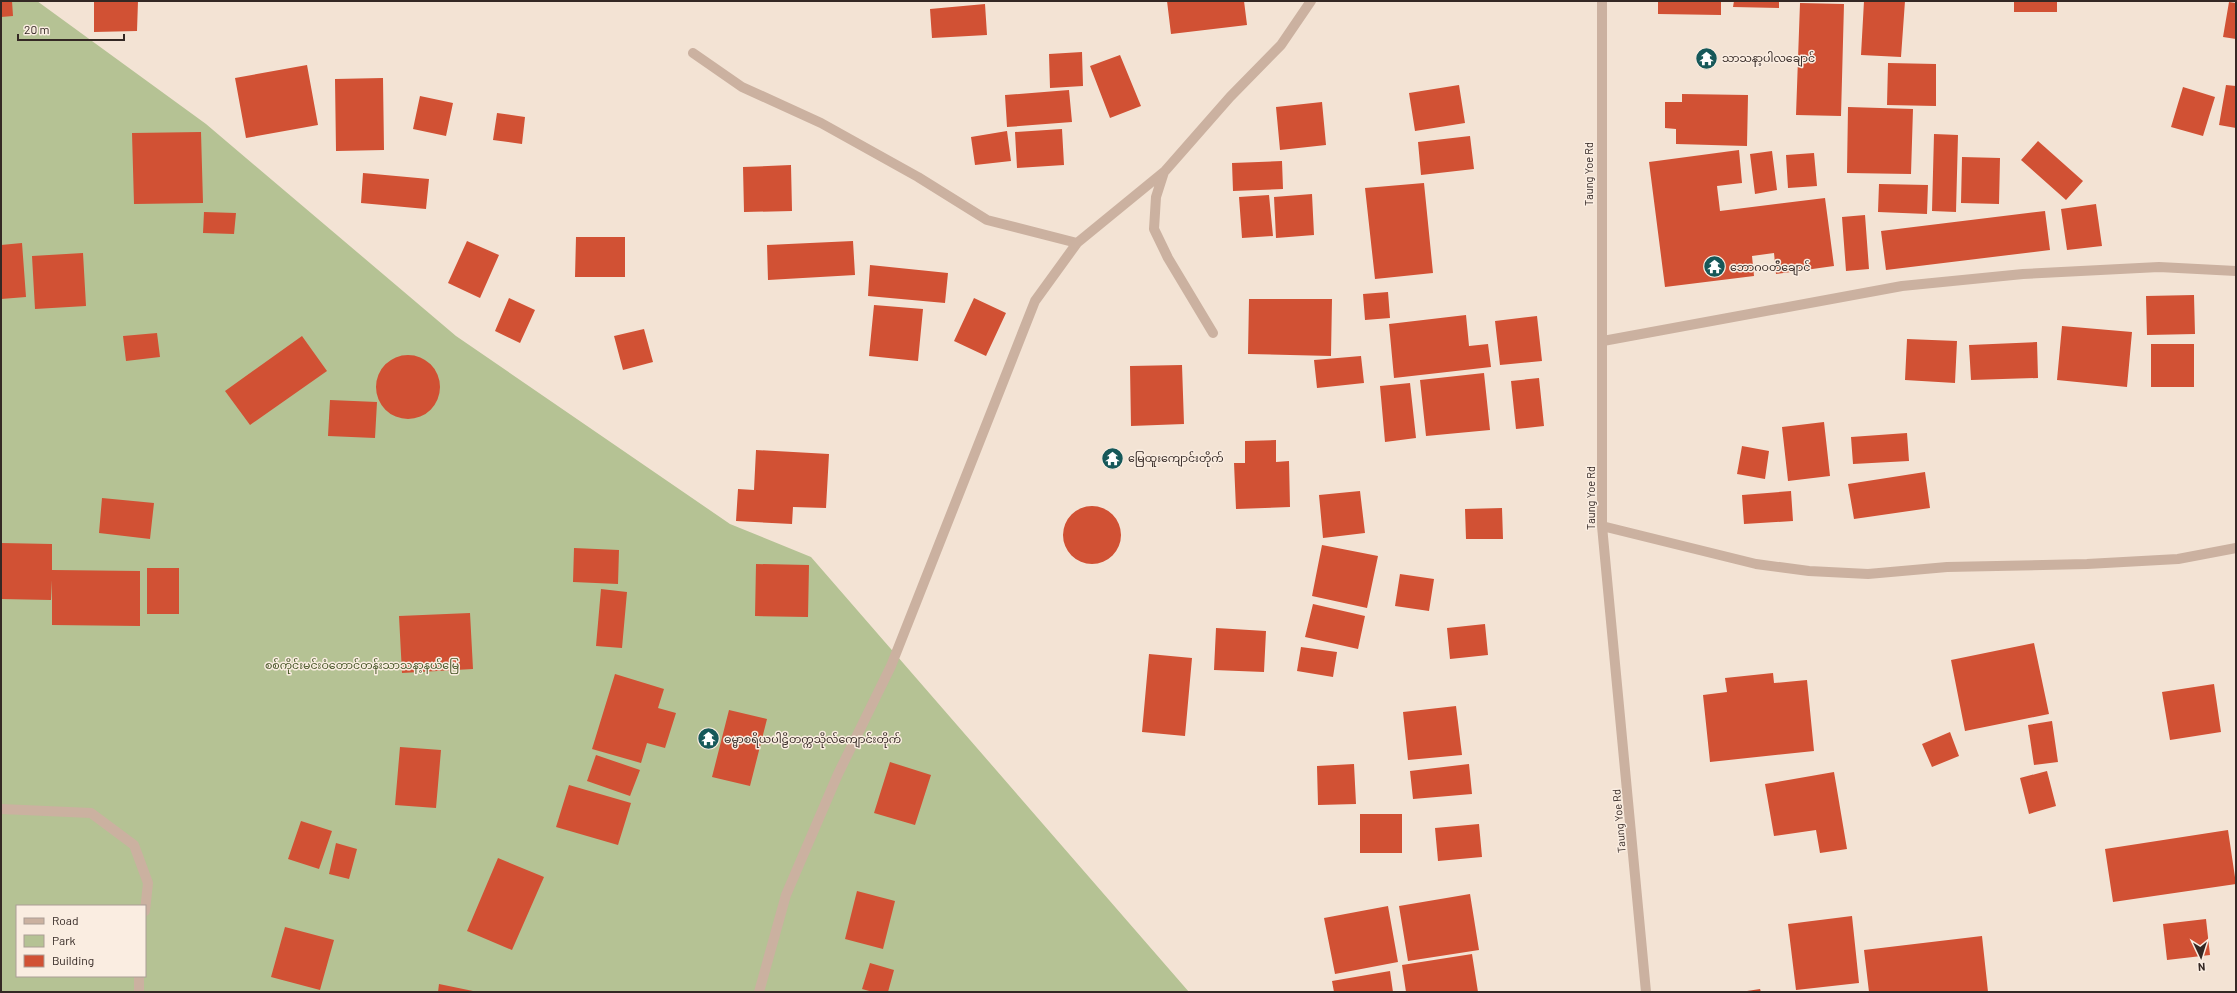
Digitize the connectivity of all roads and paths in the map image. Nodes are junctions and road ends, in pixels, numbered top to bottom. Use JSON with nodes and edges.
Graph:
{"nodes":[{"id":1,"x":1311,"y":1,"type":"edge"},
{"id":2,"x":1602,"y":1,"type":"edge"},
{"id":3,"x":693,"y":54,"type":"dead end"},
{"id":4,"x":1165,"y":170,"type":"junction"},
{"id":5,"x":1077,"y":243,"type":"junction"},
{"id":6,"x":2236,"y":271,"type":"edge"},
{"id":7,"x":1213,"y":333,"type":"dead end"},
{"id":8,"x":1603,"y":341,"type":"junction"},
{"id":9,"x":1602,"y":526,"type":"junction"},
{"id":10,"x":2236,"y":548,"type":"edge"},
{"id":11,"x":1,"y":809,"type":"edge"},
{"id":12,"x":146,"y":905,"type":"edge"},
{"id":13,"x":139,"y":977,"type":"edge"},
{"id":14,"x":139,"y":992,"type":"edge"},
{"id":15,"x":759,"y":992,"type":"edge"},
{"id":16,"x":1646,"y":992,"type":"edge"}],
"edges":[{"from":1,"to":4,"type":"street"},
{"from":2,"to":8,"type":"street","name":"Taung Yoe Rd"},
{"from":3,"to":5,"type":"street"},
{"from":4,"to":5,"type":"street"},
{"from":4,"to":7,"type":"street"},
{"from":5,"to":15,"type":"street"},
{"from":6,"to":8,"type":"street"},
{"from":8,"to":9,"type":"street","name":"Taung Yoe Rd"},
{"from":9,"to":10,"type":"street"},
{"from":9,"to":16,"type":"street","name":"Taung Yoe Rd"},
{"from":11,"to":12,"type":"street"},
{"from":13,"to":14,"type":"street"}]}
